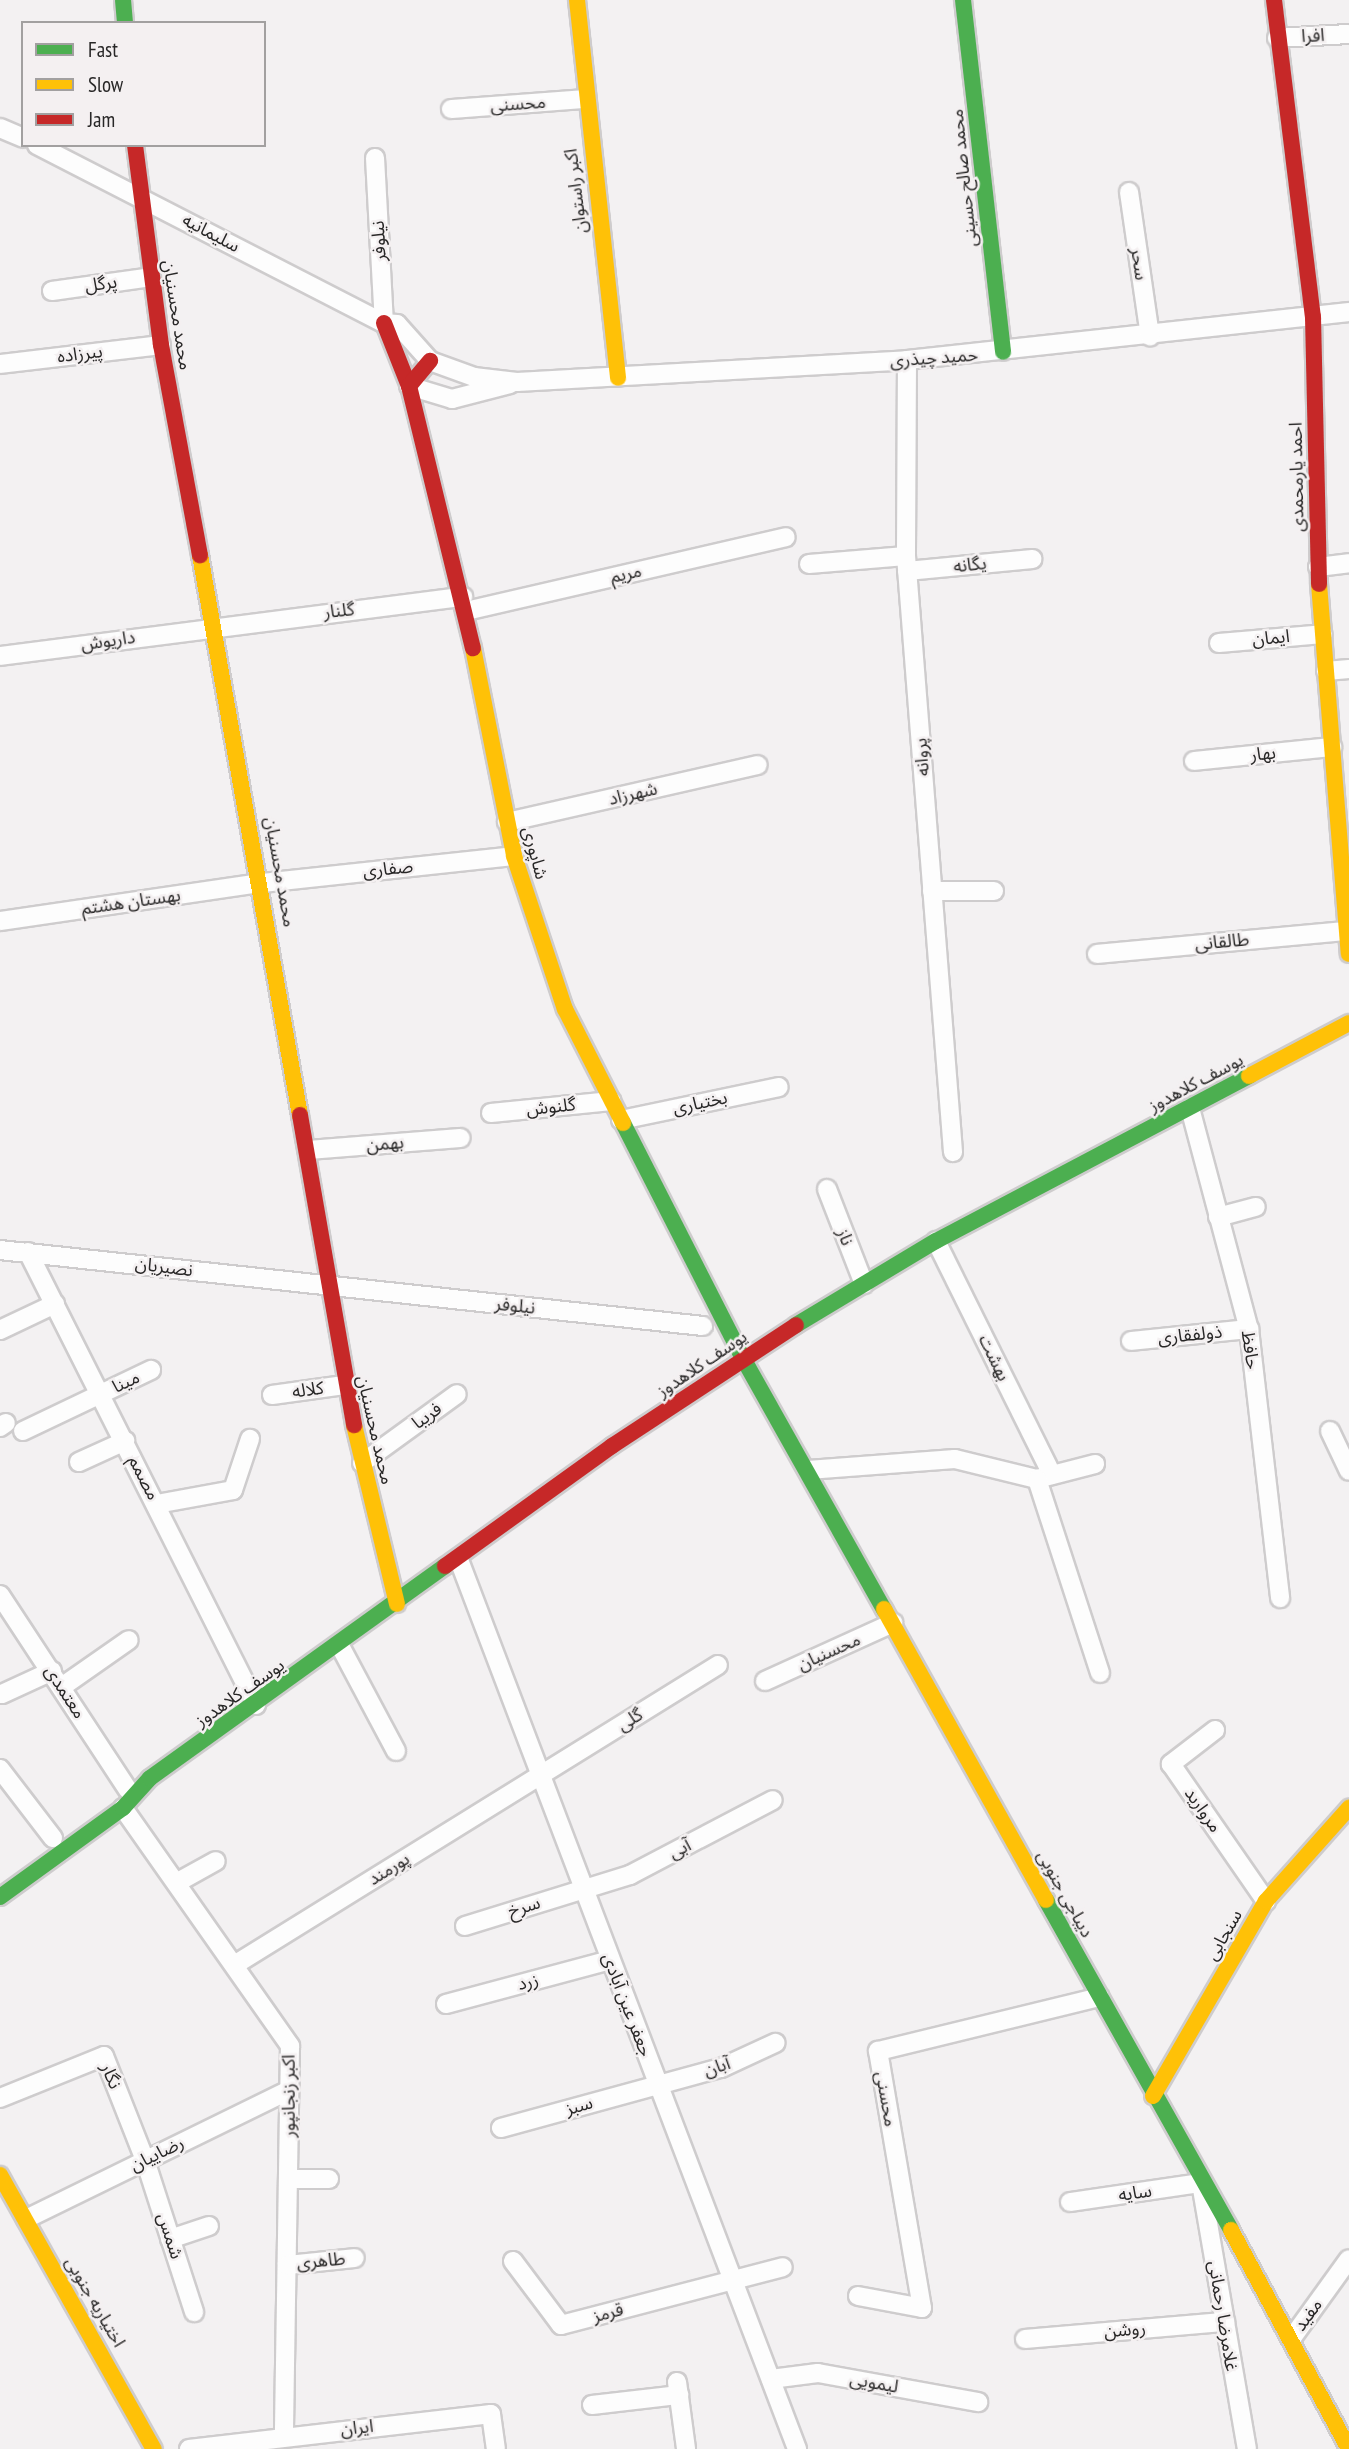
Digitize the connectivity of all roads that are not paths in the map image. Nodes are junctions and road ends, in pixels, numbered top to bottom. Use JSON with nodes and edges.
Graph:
{"nodes":[{"id":1,"x":123,"y":0,"type":"edge"},
{"id":2,"x":577,"y":0,"type":"edge"},
{"id":3,"x":963,"y":0,"type":"edge"},
{"id":4,"x":1274,"y":0,"type":"edge"},
{"id":5,"x":125,"y":21,"type":"edge"},
{"id":6,"x":1349,"y":34,"type":"edge"},
{"id":7,"x":1277,"y":38,"type":"junction"},
{"id":8,"x":584,"y":99,"type":"junction"},
{"id":9,"x":452,"y":109,"type":"dead end"},
{"id":10,"x":0,"y":128,"type":"edge"},
{"id":11,"x":21,"y":137,"type":"edge"},
{"id":12,"x":41,"y":147,"type":"edge"},
{"id":13,"x":135,"y":147,"type":"edge"},
{"id":14,"x":375,"y":158,"type":"dead end"},
{"id":15,"x":1129,"y":192,"type":"dead end"},
{"id":16,"x":138,"y":194,"type":"junction"},
{"id":17,"x":151,"y":277,"type":"junction"},
{"id":18,"x":52,"y":291,"type":"dead end"},
{"id":19,"x":1349,"y":312,"type":"edge"},
{"id":20,"x":1312,"y":317,"type":"junction"},
{"id":21,"x":384,"y":323,"type":"junction"},
{"id":22,"x":1150,"y":336,"type":"junction"},
{"id":23,"x":161,"y":345,"type":"junction"},
{"id":24,"x":1003,"y":352,"type":"junction"},
{"id":25,"x":906,"y":360,"type":"junction"},
{"id":26,"x":430,"y":361,"type":"junction"},
{"id":27,"x":0,"y":364,"type":"edge"},
{"id":28,"x":618,"y":378,"type":"junction"},
{"id":29,"x":517,"y":382,"type":"junction"},
{"id":30,"x":409,"y":386,"type":"junction"},
{"id":31,"x":786,"y":537,"type":"dead end"},
{"id":32,"x":1032,"y":559,"type":"dead end"},
{"id":33,"x":907,"y":563,"type":"junction"},
{"id":34,"x":1349,"y":563,"type":"edge"},
{"id":35,"x":808,"y":564,"type":"dead end"},
{"id":36,"x":1318,"y":566,"type":"junction"},
{"id":37,"x":465,"y":604,"type":"junction"},
{"id":38,"x":216,"y":625,"type":"junction"},
{"id":39,"x":1323,"y":634,"type":"junction"},
{"id":40,"x":1219,"y":643,"type":"dead end"},
{"id":41,"x":0,"y":656,"type":"edge"},
{"id":42,"x":1349,"y":669,"type":"edge"},
{"id":43,"x":1326,"y":671,"type":"junction"},
{"id":44,"x":1332,"y":747,"type":"junction"},
{"id":45,"x":1195,"y":761,"type":"dead end"},
{"id":46,"x":758,"y":765,"type":"dead end"},
{"id":47,"x":507,"y":822,"type":"junction"},
{"id":48,"x":513,"y":856,"type":"junction"},
{"id":49,"x":262,"y":883,"type":"junction"},
{"id":50,"x":932,"y":891,"type":"junction"},
{"id":51,"x":994,"y":891,"type":"dead end"},
{"id":52,"x":0,"y":921,"type":"edge"},
{"id":53,"x":1347,"y":931,"type":"junction"},
{"id":54,"x":1097,"y":954,"type":"dead end"},
{"id":55,"x":1349,"y":954,"type":"edge"},
{"id":56,"x":1349,"y":1023,"type":"edge"},
{"id":57,"x":779,"y":1087,"type":"dead end"},
{"id":58,"x":611,"y":1101,"type":"junction"},
{"id":59,"x":1191,"y":1108,"type":"junction"},
{"id":60,"x":491,"y":1113,"type":"dead end"},
{"id":61,"x":621,"y":1120,"type":"junction"},
{"id":62,"x":461,"y":1138,"type":"dead end"},
{"id":63,"x":308,"y":1150,"type":"junction"},
{"id":64,"x":953,"y":1152,"type":"dead end"},
{"id":65,"x":827,"y":1189,"type":"dead end"},
{"id":66,"x":1256,"y":1207,"type":"dead end"},
{"id":67,"x":1218,"y":1217,"type":"junction"},
{"id":68,"x":936,"y":1241,"type":"junction"},
{"id":69,"x":0,"y":1250,"type":"edge"},
{"id":70,"x":29,"y":1252,"type":"junction"},
{"id":71,"x":864,"y":1284,"type":"junction"},
{"id":72,"x":327,"y":1286,"type":"junction"},
{"id":73,"x":55,"y":1304,"type":"junction"},
{"id":74,"x":703,"y":1326,"type":"dead end"},
{"id":75,"x":1249,"y":1329,"type":"junction"},
{"id":76,"x":0,"y":1330,"type":"edge"},
{"id":77,"x":1131,"y":1342,"type":"dead end"},
{"id":78,"x":744,"y":1360,"type":"junction"},
{"id":79,"x":151,"y":1370,"type":"dead end"},
{"id":80,"x":344,"y":1385,"type":"junction"},
{"id":81,"x":101,"y":1394,"type":"junction"},
{"id":82,"x":457,"y":1394,"type":"dead end"},
{"id":83,"x":272,"y":1395,"type":"dead end"},
{"id":84,"x":23,"y":1431,"type":"dead end"},
{"id":85,"x":1331,"y":1431,"type":"dead end"},
{"id":86,"x":250,"y":1439,"type":"dead end"},
{"id":87,"x":125,"y":1441,"type":"junction"},
{"id":88,"x":79,"y":1462,"type":"dead end"},
{"id":89,"x":362,"y":1463,"type":"junction"},
{"id":90,"x":1095,"y":1464,"type":"dead end"},
{"id":91,"x":808,"y":1470,"type":"junction"},
{"id":92,"x":1349,"y":1471,"type":"edge"},
{"id":93,"x":1044,"y":1477,"type":"junction"},
{"id":94,"x":158,"y":1504,"type":"junction"},
{"id":95,"x":459,"y":1560,"type":"junction"},
{"id":96,"x":0,"y":1595,"type":"edge"},
{"id":97,"x":1280,"y":1598,"type":"dead end"},
{"id":98,"x":397,"y":1604,"type":"junction"},
{"id":99,"x":5,"y":1612,"type":"edge"},
{"id":100,"x":893,"y":1623,"type":"junction"},
{"id":101,"x":129,"y":1640,"type":"dead end"},
{"id":102,"x":340,"y":1646,"type":"junction"},
{"id":103,"x":718,"y":1665,"type":"dead end"},
{"id":104,"x":52,"y":1671,"type":"junction"},
{"id":105,"x":1100,"y":1674,"type":"dead end"},
{"id":106,"x":765,"y":1681,"type":"dead end"},
{"id":107,"x":63,"y":1686,"type":"junction"},
{"id":108,"x":2,"y":1694,"type":"dead end"},
{"id":109,"x":256,"y":1705,"type":"junction"},
{"id":110,"x":1215,"y":1730,"type":"dead end"},
{"id":111,"x":396,"y":1751,"type":"dead end"},
{"id":112,"x":0,"y":1769,"type":"edge"},
{"id":113,"x":542,"y":1774,"type":"junction"},
{"id":114,"x":150,"y":1778,"type":"junction"},
{"id":115,"x":128,"y":1790,"type":"junction"},
{"id":116,"x":773,"y":1800,"type":"dead end"},
{"id":117,"x":123,"y":1808,"type":"junction"},
{"id":118,"x":1349,"y":1808,"type":"edge"},
{"id":119,"x":53,"y":1838,"type":"junction"},
{"id":120,"x":216,"y":1861,"type":"dead end"},
{"id":121,"x":0,"y":1877,"type":"edge"},
{"id":122,"x":178,"y":1882,"type":"junction"},
{"id":123,"x":582,"y":1888,"type":"junction"},
{"id":124,"x":0,"y":1897,"type":"edge"},
{"id":125,"x":1266,"y":1901,"type":"junction"},
{"id":126,"x":465,"y":1926,"type":"dead end"},
{"id":127,"x":610,"y":1960,"type":"junction"},
{"id":128,"x":236,"y":1964,"type":"junction"},
{"id":129,"x":1100,"y":1997,"type":"junction"},
{"id":130,"x":446,"y":2004,"type":"dead end"},
{"id":131,"x":775,"y":2043,"type":"dead end"},
{"id":132,"x":657,"y":2083,"type":"junction"},
{"id":133,"x":289,"y":2090,"type":"junction"},
{"id":134,"x":1153,"y":2095,"type":"junction"},
{"id":135,"x":0,"y":2098,"type":"edge"},
{"id":136,"x":501,"y":2128,"type":"dead end"},
{"id":137,"x":145,"y":2160,"type":"junction"},
{"id":138,"x":0,"y":2175,"type":"edge"},
{"id":139,"x":288,"y":2179,"type":"junction"},
{"id":140,"x":329,"y":2179,"type":"dead end"},
{"id":141,"x":1201,"y":2183,"type":"junction"},
{"id":142,"x":1070,"y":2202,"type":"dead end"},
{"id":143,"x":26,"y":2220,"type":"junction"},
{"id":144,"x":209,"y":2226,"type":"dead end"},
{"id":145,"x":170,"y":2239,"type":"junction"},
{"id":146,"x":355,"y":2258,"type":"dead end"},
{"id":147,"x":1349,"y":2259,"type":"edge"},
{"id":148,"x":513,"y":2261,"type":"dead end"},
{"id":149,"x":287,"y":2264,"type":"junction"},
{"id":150,"x":783,"y":2267,"type":"dead end"},
{"id":151,"x":732,"y":2279,"type":"junction"},
{"id":152,"x":858,"y":2296,"type":"dead end"},
{"id":153,"x":194,"y":2312,"type":"dead end"},
{"id":154,"x":1225,"y":2322,"type":"junction"},
{"id":155,"x":1292,"y":2338,"type":"junction"},
{"id":156,"x":1025,"y":2339,"type":"dead end"},
{"id":157,"x":771,"y":2379,"type":"junction"},
{"id":158,"x":978,"y":2402,"type":"dead end"},
{"id":159,"x":592,"y":2405,"type":"dead end"},
{"id":160,"x":284,"y":2436,"type":"junction"},
{"id":161,"x":154,"y":2449,"type":"edge"},
{"id":162,"x":189,"y":2449,"type":"edge"},
{"id":163,"x":496,"y":2449,"type":"edge"},
{"id":164,"x":686,"y":2449,"type":"edge"},
{"id":165,"x":797,"y":2449,"type":"edge"},
{"id":166,"x":1247,"y":2449,"type":"edge"},
{"id":167,"x":1349,"y":2449,"type":"edge"}],
"edges":[{"from":1,"to":5,"type":"street"},
{"from":2,"to":8,"type":"street","name":"اکبر راستوان"},
{"from":3,"to":24,"type":"street","name":"محمد صالح حسینی"},
{"from":4,"to":7,"type":"street","name":"احمد یارمحمدی"},
{"from":6,"to":7,"type":"street","name":"افرا"},
{"from":7,"to":20,"type":"street","name":"احمد یارمحمدی"},
{"from":8,"to":9,"type":"street","name":"محسنی"},
{"from":8,"to":28,"type":"street","name":"اکبر راستوان"},
{"from":10,"to":11,"type":"street"},
{"from":12,"to":16,"type":"street","name":"سلیمانیه"},
{"from":13,"to":16,"type":"street","name":"محمد محسنیان"},
{"from":14,"to":21,"type":"street","name":"نیلوفر"},
{"from":15,"to":22,"type":"street","name":"سحر"},
{"from":16,"to":17,"type":"street","name":"محمد محسنیان"},
{"from":16,"to":21,"type":"street","name":"سلیمانیه"},
{"from":17,"to":18,"type":"street","name":"پرگل"},
{"from":17,"to":23,"type":"street","name":"محمد محسنیان"},
{"from":19,"to":20,"type":"street","name":"حمید چیذری"},
{"from":20,"to":22,"type":"street","name":"حمید چیذری"},
{"from":20,"to":36,"type":"street","name":"احمد یارمحمدی"},
{"from":21,"to":26,"type":"street","name":"حمید چیذری"},
{"from":21,"to":30,"type":"street","name":"شاپوری"},
{"from":22,"to":24,"type":"street","name":"حمید چیذری"},
{"from":23,"to":27,"type":"street","name":"پیرزاده"},
{"from":23,"to":38,"type":"street","name":"محمد محسنیان"},
{"from":24,"to":25,"type":"street","name":"حمید چیذری"},
{"from":25,"to":28,"type":"street","name":"حمید چیذری"},
{"from":25,"to":33,"type":"street","name":"پروانه"},
{"from":26,"to":29,"type":"street","name":"حمید چیذری"},
{"from":26,"to":30,"type":"street"},
{"from":28,"to":29,"type":"street","name":"حمید چیذری"},
{"from":29,"to":30,"type":"street","name":"حمید چیذری"},
{"from":30,"to":37,"type":"street","name":"شاپوری"},
{"from":31,"to":37,"type":"street","name":"مریم"},
{"from":32,"to":33,"type":"street","name":"یگانه"},
{"from":33,"to":35,"type":"street"},
{"from":33,"to":50,"type":"street","name":"پروانه"},
{"from":34,"to":36,"type":"street"},
{"from":36,"to":39,"type":"street","name":"احمد یارمحمدی"},
{"from":37,"to":38,"type":"street","name":"گلنار"},
{"from":37,"to":47,"type":"street","name":"شاپوری"},
{"from":38,"to":41,"type":"street","name":"داریوش"},
{"from":38,"to":49,"type":"street","name":"محمد محسنیان"},
{"from":39,"to":40,"type":"street","name":"ایمان"},
{"from":39,"to":43,"type":"street","name":"احمد یارمحمدی"},
{"from":42,"to":43,"type":"street"},
{"from":43,"to":44,"type":"street","name":"احمد یارمحمدی"},
{"from":44,"to":45,"type":"street","name":"بهار"},
{"from":44,"to":53,"type":"street","name":"احمد یارمحمدی"},
{"from":46,"to":47,"type":"street","name":"شهرزاد"},
{"from":47,"to":48,"type":"street","name":"شاپوری"},
{"from":48,"to":49,"type":"street","name":"صفاری"},
{"from":48,"to":58,"type":"street","name":"شاپوری"},
{"from":49,"to":52,"type":"street","name":"بهستان هشتم"},
{"from":49,"to":63,"type":"street","name":"محمد محسنیان"},
{"from":50,"to":51,"type":"street"},
{"from":50,"to":64,"type":"street","name":"پروانه"},
{"from":53,"to":54,"type":"street","name":"طالقانی"},
{"from":53,"to":55,"type":"street","name":"احمد یارمحمدی"},
{"from":56,"to":59,"type":"street","name":"یوسف کلاهدوز"},
{"from":57,"to":61,"type":"street","name":"بختیاری"},
{"from":58,"to":60,"type":"street","name":"گلنوش"},
{"from":58,"to":61,"type":"street","name":"شاپوری"},
{"from":59,"to":67,"type":"street","name":"حافظ"},
{"from":59,"to":68,"type":"street","name":"یوسف کلاهدوز"},
{"from":61,"to":78,"type":"street","name":"شاپوری"},
{"from":62,"to":63,"type":"street","name":"بهمن"},
{"from":63,"to":72,"type":"street","name":"محمد محسنیان"},
{"from":65,"to":71,"type":"street","name":"ناز"},
{"from":66,"to":67,"type":"street"},
{"from":67,"to":75,"type":"street","name":"حافظ"},
{"from":68,"to":71,"type":"street","name":"یوسف کلاهدوز"},
{"from":68,"to":93,"type":"street","name":"بهشت"},
{"from":69,"to":70,"type":"street","name":"نصیریان"},
{"from":70,"to":72,"type":"street","name":"نصیریان"},
{"from":70,"to":73,"type":"street","name":"مصمم"},
{"from":71,"to":78,"type":"street","name":"یوسف کلاهدوز"},
{"from":72,"to":74,"type":"street","name":"نیلوفر"},
{"from":72,"to":80,"type":"street","name":"محمد محسنیان"},
{"from":73,"to":76,"type":"street"},
{"from":73,"to":81,"type":"street","name":"مصمم"},
{"from":75,"to":77,"type":"street","name":"ذولفقاری"},
{"from":75,"to":97,"type":"street","name":"حافظ"},
{"from":78,"to":91,"type":"street","name":"دیباجی جنوبی"},
{"from":78,"to":95,"type":"street","name":"یوسف کلاهدوز"},
{"from":79,"to":81,"type":"street","name":"مینا"},
{"from":80,"to":83,"type":"street","name":"کلاله"},
{"from":80,"to":89,"type":"street","name":"محمد محسنیان"},
{"from":81,"to":84,"type":"street","name":"مینا"},
{"from":81,"to":87,"type":"street","name":"مصمم"},
{"from":82,"to":89,"type":"street","name":"فریبا"},
{"from":85,"to":92,"type":"street"},
{"from":86,"to":94,"type":"street"},
{"from":87,"to":88,"type":"street"},
{"from":87,"to":94,"type":"street","name":"مصمم"},
{"from":89,"to":98,"type":"street","name":"محمد محسنیان"},
{"from":90,"to":93,"type":"street"},
{"from":91,"to":93,"type":"street"},
{"from":91,"to":100,"type":"street","name":"دیباجی جنوبی"},
{"from":93,"to":105,"type":"street","name":"بهشت"},
{"from":94,"to":109,"type":"street","name":"مصمم"},
{"from":95,"to":98,"type":"street","name":"یوسف کلاهدوز"},
{"from":95,"to":113,"type":"street","name":"جعفر عین آبادی"},
{"from":96,"to":99,"type":"street","name":"معتمدی"},
{"from":98,"to":102,"type":"street","name":"یوسف کلاهدوز"},
{"from":99,"to":104,"type":"street","name":"معتمدی"},
{"from":100,"to":106,"type":"street","name":"محسنیان"},
{"from":100,"to":129,"type":"street","name":"دیباجی جنوبی"},
{"from":101,"to":107,"type":"street"},
{"from":102,"to":109,"type":"street","name":"یوسف کلاهدوز"},
{"from":102,"to":111,"type":"street"},
{"from":103,"to":113,"type":"street","name":"گلی"},
{"from":104,"to":107,"type":"street","name":"معتمدی"},
{"from":104,"to":108,"type":"street"},
{"from":107,"to":115,"type":"street","name":"معتمدی"},
{"from":109,"to":114,"type":"street","name":"یوسف کلاهدوز"},
{"from":110,"to":125,"type":"street","name":"مروارید"},
{"from":112,"to":119,"type":"street"},
{"from":113,"to":123,"type":"street","name":"جعفر عین آبادی"},
{"from":113,"to":128,"type":"street","name":"پورمند"},
{"from":114,"to":115,"type":"street"},
{"from":114,"to":117,"type":"street","name":"یوسف کلاهدوز"},
{"from":115,"to":119,"type":"street"},
{"from":116,"to":123,"type":"street","name":"آبی"},
{"from":117,"to":122,"type":"street","name":"اکبر زنجانپور"},
{"from":117,"to":124,"type":"street","name":"یوسف کلاهدوز"},
{"from":118,"to":125,"type":"street","name":"سنجابی"},
{"from":119,"to":121,"type":"street"},
{"from":120,"to":122,"type":"street"},
{"from":122,"to":128,"type":"street","name":"اکبر زنجانپور"},
{"from":123,"to":126,"type":"street","name":"سرخ"},
{"from":123,"to":127,"type":"street","name":"جعفر عین آبادی"},
{"from":125,"to":134,"type":"street","name":"سنجابی"},
{"from":127,"to":130,"type":"street","name":"زرد"},
{"from":127,"to":132,"type":"street","name":"جعفر عین آبادی"},
{"from":128,"to":133,"type":"street","name":"اکبر زنجانپور"},
{"from":129,"to":134,"type":"street","name":"دیباجی جنوبی"},
{"from":129,"to":152,"type":"street","name":"محسنی"},
{"from":131,"to":132,"type":"street","name":"آبان"},
{"from":132,"to":136,"type":"street","name":"سبز"},
{"from":132,"to":151,"type":"street","name":"جعفر عین آبادی"},
{"from":133,"to":137,"type":"street","name":"رضاییان"},
{"from":133,"to":139,"type":"street","name":"اکبر زنجانپور"},
{"from":134,"to":141,"type":"street","name":"دیباجی جنوبی"},
{"from":135,"to":137,"type":"street","name":"نگار"},
{"from":137,"to":143,"type":"street","name":"رضاییان"},
{"from":137,"to":145,"type":"street","name":"شمس"},
{"from":138,"to":143,"type":"street","name":"اختیاریه جنوبی"},
{"from":139,"to":140,"type":"street"},
{"from":139,"to":149,"type":"street","name":"اکبر زنجانپور"},
{"from":141,"to":142,"type":"street","name":"سایه"},
{"from":141,"to":154,"type":"street","name":"غلامرضا رحمانی"},
{"from":141,"to":155,"type":"street","name":"دیباجی جنوبی"},
{"from":143,"to":161,"type":"street","name":"اختیاریه جنوبی"},
{"from":144,"to":145,"type":"street"},
{"from":145,"to":153,"type":"street","name":"شمس"},
{"from":146,"to":149,"type":"street","name":"طاهری"},
{"from":147,"to":155,"type":"street","name":"مفید"},
{"from":148,"to":151,"type":"street","name":"قرمز"},
{"from":149,"to":160,"type":"street","name":"اکبر زنجانپور"},
{"from":150,"to":151,"type":"street"},
{"from":151,"to":157,"type":"street","name":"جعفر عین آبادی"},
{"from":154,"to":156,"type":"street","name":"روشن"},
{"from":154,"to":166,"type":"street","name":"غلامرضا رحمانی"},
{"from":155,"to":167,"type":"street","name":"دیباجی جنوبی"},
{"from":157,"to":158,"type":"street","name":"لیمویی"},
{"from":157,"to":165,"type":"street","name":"جعفر عین آبادی"},
{"from":159,"to":164,"type":"street"},
{"from":160,"to":162,"type":"street","name":"ایران"},
{"from":160,"to":163,"type":"street","name":"ایران"}]}
